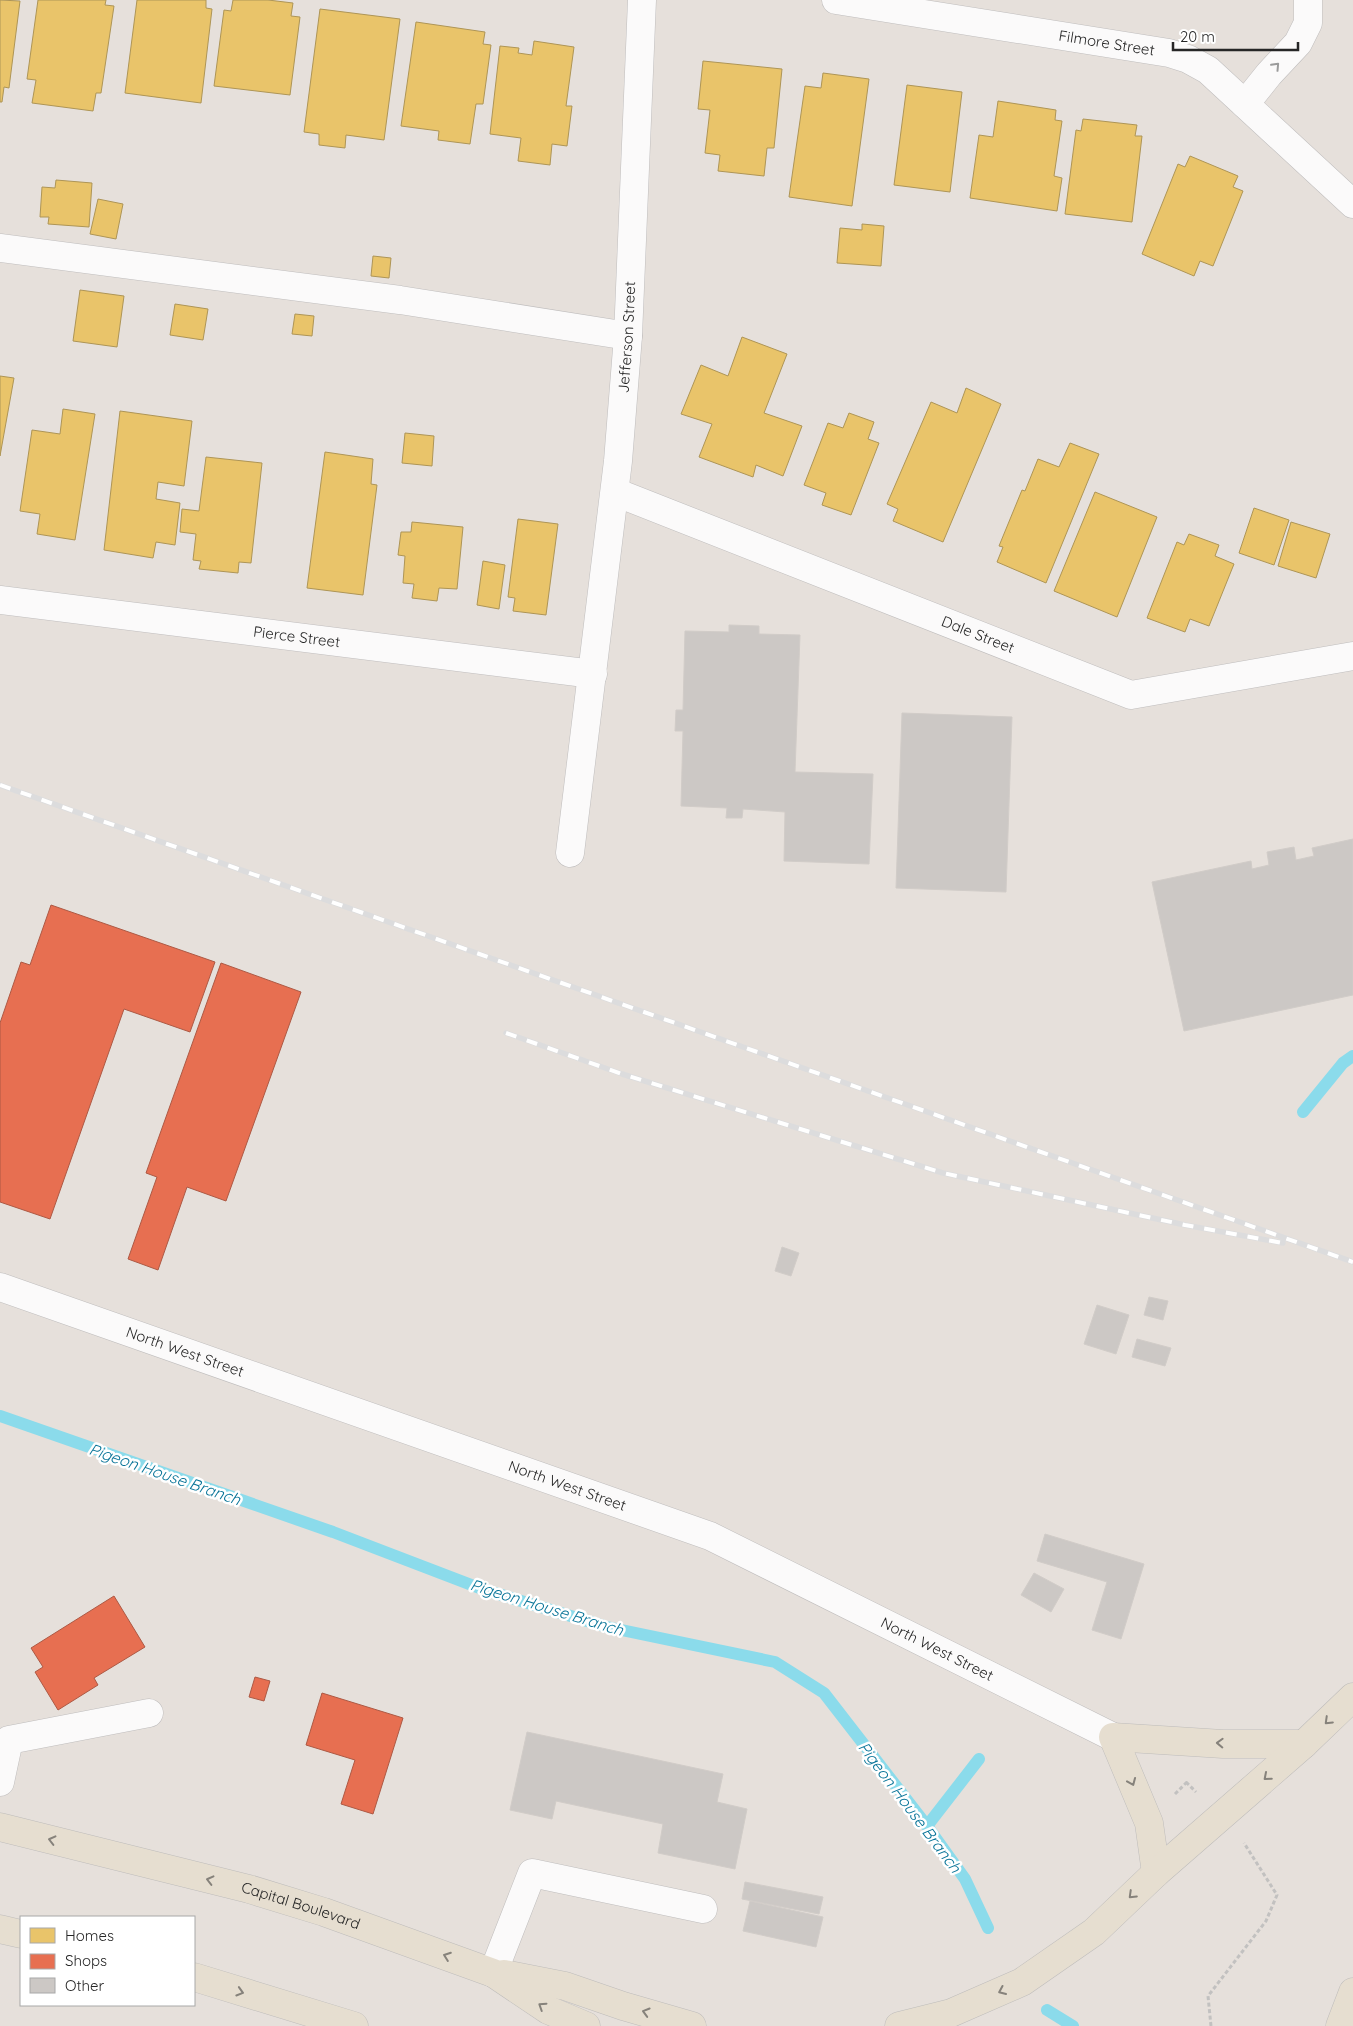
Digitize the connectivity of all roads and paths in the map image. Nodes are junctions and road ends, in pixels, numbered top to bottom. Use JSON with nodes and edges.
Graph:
{"nodes":[{"id":1,"x":642,"y":0,"type":"edge"},
{"id":2,"x":836,"y":0,"type":"edge"},
{"id":3,"x":1308,"y":0,"type":"edge"},
{"id":4,"x":1245,"y":104,"type":"junction"},
{"id":5,"x":1353,"y":204,"type":"edge"},
{"id":6,"x":0,"y":248,"type":"edge"},
{"id":7,"x":628,"y":336,"type":"junction"},
{"id":8,"x":615,"y":492,"type":"junction"},
{"id":9,"x":0,"y":600,"type":"edge"},
{"id":10,"x":1353,"y":656,"type":"edge"},
{"id":11,"x":593,"y":674,"type":"junction"},
{"id":12,"x":570,"y":853,"type":"dead end"},
{"id":13,"x":0,"y":1287,"type":"edge"},
{"id":14,"x":1353,"y":1698,"type":"edge"},
{"id":15,"x":149,"y":1713,"type":"dead end"},
{"id":16,"x":1113,"y":1737,"type":"junction"},
{"id":17,"x":1304,"y":1744,"type":"junction"},
{"id":18,"x":0,"y":1782,"type":"edge"},
{"id":19,"x":0,"y":1827,"type":"edge"},
{"id":20,"x":1242,"y":1840,"type":"dead end"},
{"id":21,"x":1156,"y":1872,"type":"junction"},
{"id":22,"x":703,"y":1909,"type":"dead end"},
{"id":23,"x":0,"y":1929,"type":"edge"},
{"id":24,"x":20,"y":1934,"type":"edge"},
{"id":25,"x":493,"y":1972,"type":"junction"},
{"id":26,"x":195,"y":1977,"type":"edge"},
{"id":27,"x":1353,"y":1992,"type":"edge"},
{"id":28,"x":1342,"y":2023,"type":"edge"},
{"id":29,"x":354,"y":2026,"type":"edge"},
{"id":30,"x":586,"y":2026,"type":"edge"},
{"id":31,"x":692,"y":2026,"type":"edge"},
{"id":32,"x":899,"y":2026,"type":"edge"},
{"id":33,"x":1211,"y":2026,"type":"edge"}],
"edges":[{"from":1,"to":7,"type":"street","name":"Jefferson Street"},
{"from":2,"to":4,"type":"street","name":"Filmore Street"},
{"from":4,"to":3,"type":"street","one_way":true},
{"from":4,"to":5,"type":"street","name":"Filmore Street"},
{"from":6,"to":7,"type":"street"},
{"from":7,"to":8,"type":"street","name":"Jefferson Street"},
{"from":8,"to":10,"type":"street","name":"Dale Street"},
{"from":8,"to":11,"type":"street","name":"Jefferson Street"},
{"from":9,"to":11,"type":"street","name":"Pierce Street"},
{"from":11,"to":12,"type":"street","name":"Jefferson Street"},
{"from":13,"to":16,"type":"street","name":"North West Street"},
{"from":14,"to":17,"type":"main road","one_way":true},
{"from":15,"to":18,"type":"street"},
{"from":17,"to":16,"type":"main road","one_way":true},
{"from":16,"to":21,"type":"main road","one_way":true},
{"from":17,"to":21,"type":"main road","one_way":true},
{"from":25,"to":19,"type":"main road","name":"Capital Boulevard","one_way":true},
{"from":20,"to":33,"type":"path"},
{"from":21,"to":32,"type":"main road","one_way":true},
{"from":22,"to":25,"type":"street"},
{"from":23,"to":24,"type":"main road"},
{"from":30,"to":25,"type":"main road","name":"Capital Boulevard","one_way":true},
{"from":31,"to":25,"type":"main road","one_way":true},
{"from":26,"to":29,"type":"main road","one_way":true},
{"from":27,"to":28,"type":"main road"}]}
